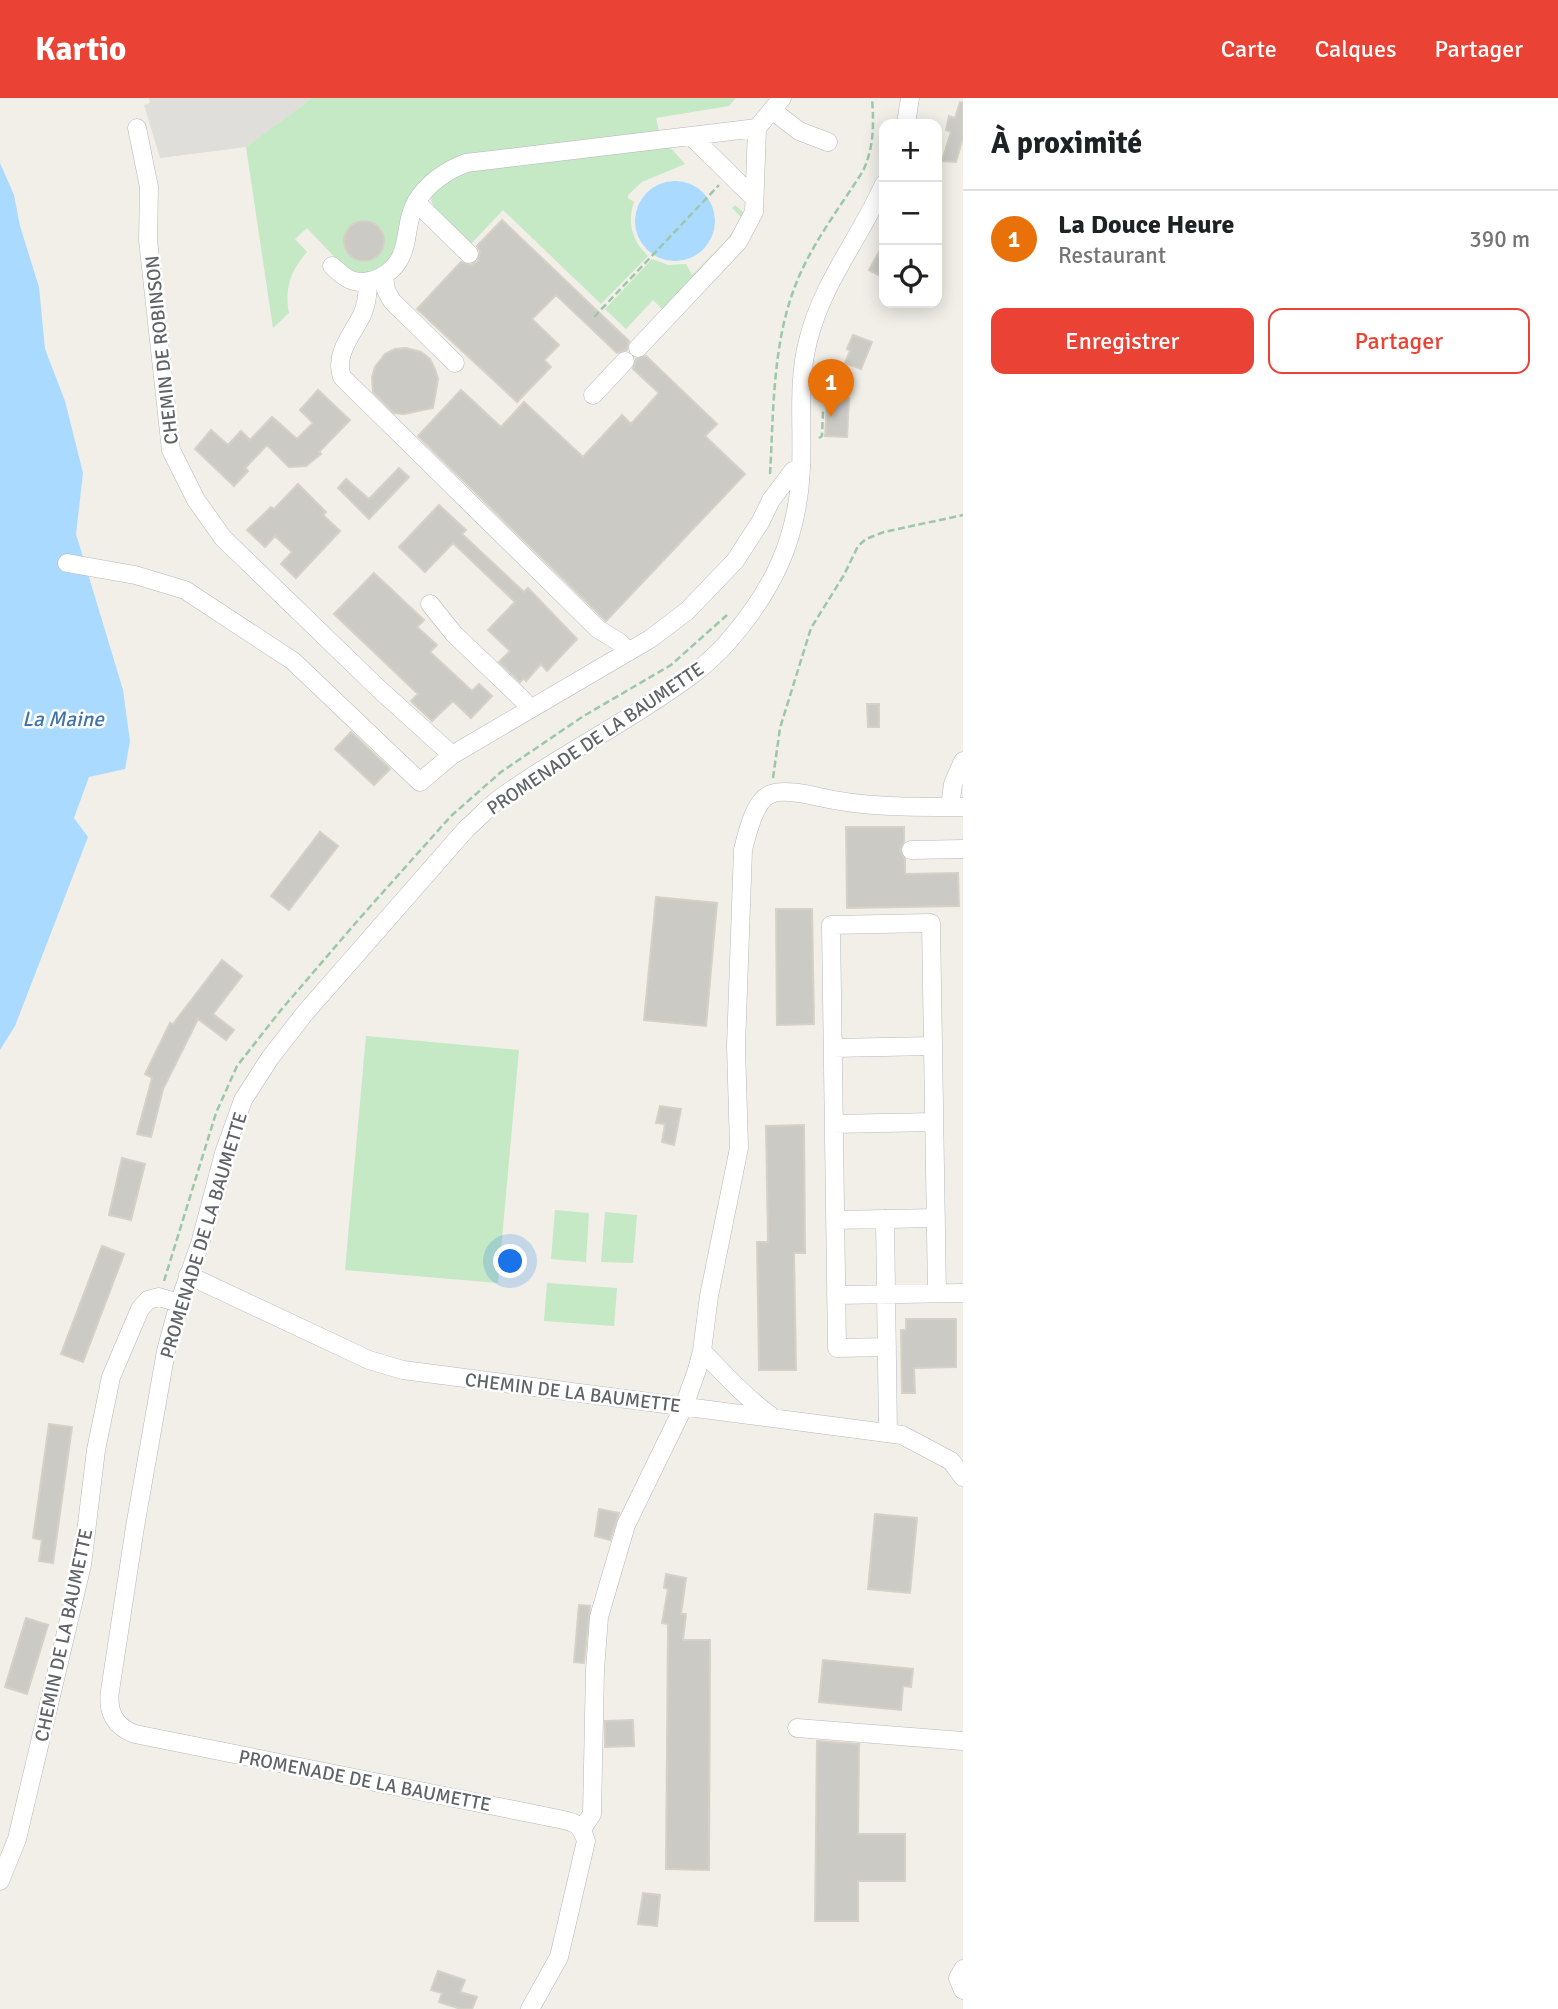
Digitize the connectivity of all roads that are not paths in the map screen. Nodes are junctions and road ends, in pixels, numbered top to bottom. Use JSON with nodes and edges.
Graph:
{"nodes":[{"id":1,"x":910,"y":98,"type":"edge"},
{"id":2,"x":777,"y":104,"type":"edge"},
{"id":3,"x":907,"y":119,"type":"edge"},
{"id":4,"x":137,"y":128,"type":"dead end"},
{"id":5,"x":757,"y":128,"type":"junction"},
{"id":6,"x":691,"y":135,"type":"junction"},
{"id":7,"x":828,"y":142,"type":"dead end"},
{"id":8,"x":879,"y":193,"type":"edge"},
{"id":9,"x":754,"y":198,"type":"junction"},
{"id":10,"x":416,"y":202,"type":"junction"},
{"id":11,"x":469,"y":254,"type":"dead end"},
{"id":12,"x":332,"y":265,"type":"dead end"},
{"id":13,"x":376,"y":279,"type":"junction"},
{"id":14,"x":455,"y":363,"type":"dead end"},
{"id":15,"x":593,"y":395,"type":"dead end"},
{"id":16,"x":801,"y":468,"type":"junction"},
{"id":17,"x":771,"y":500,"type":"junction"},
{"id":18,"x":798,"y":500,"type":"junction"},
{"id":19,"x":67,"y":563,"type":"dead end"},
{"id":20,"x":430,"y":604,"type":"dead end"},
{"id":21,"x":628,"y":652,"type":"junction"},
{"id":22,"x":529,"y":710,"type":"junction"},
{"id":23,"x":452,"y":755,"type":"junction"},
{"id":24,"x":963,"y":761,"type":"edge"},
{"id":25,"x":957,"y":807,"type":"edge"},
{"id":26,"x":963,"y":849,"type":"edge"},
{"id":27,"x":912,"y":850,"type":"dead end"},
{"id":28,"x":933,"y":1046,"type":"junction"},
{"id":29,"x":833,"y":1048,"type":"junction"},
{"id":30,"x":934,"y":1122,"type":"junction"},
{"id":31,"x":834,"y":1124,"type":"junction"},
{"id":32,"x":936,"y":1218,"type":"junction"},
{"id":33,"x":885,"y":1219,"type":"junction"},
{"id":34,"x":835,"y":1220,"type":"junction"},
{"id":35,"x":188,"y":1275,"type":"junction"},
{"id":36,"x":937,"y":1293,"type":"junction"},
{"id":37,"x":963,"y":1293,"type":"edge"},
{"id":38,"x":886,"y":1294,"type":"junction"},
{"id":39,"x":836,"y":1295,"type":"junction"},
{"id":40,"x":179,"y":1303,"type":"junction"},
{"id":41,"x":887,"y":1347,"type":"junction"},
{"id":42,"x":702,"y":1351,"type":"junction"},
{"id":43,"x":684,"y":1406,"type":"junction"},
{"id":44,"x":774,"y":1418,"type":"junction"},
{"id":45,"x":888,"y":1433,"type":"junction"},
{"id":46,"x":963,"y":1477,"type":"edge"},
{"id":47,"x":797,"y":1728,"type":"dead end"},
{"id":48,"x":963,"y":1741,"type":"edge"},
{"id":49,"x":577,"y":1825,"type":"junction"},
{"id":50,"x":0,"y":1881,"type":"edge"},
{"id":51,"x":963,"y":1969,"type":"edge"},
{"id":52,"x":963,"y":1990,"type":"edge"},
{"id":53,"x":530,"y":2009,"type":"edge"}],
"edges":[{"from":1,"to":3,"type":"street"},
{"from":2,"to":5,"type":"street"},
{"from":2,"to":7,"type":"street"},
{"from":4,"to":23,"type":"street","name":"CHEMIN DE ROBINSON"},
{"from":5,"to":6,"type":"street"},
{"from":5,"to":9,"type":"street"},
{"from":6,"to":9,"type":"street"},
{"from":6,"to":10,"type":"street"},
{"from":8,"to":16,"type":"street","name":"PROMENADE DE LA BAUMETTE"},
{"from":9,"to":15,"type":"street"},
{"from":10,"to":11,"type":"street"},
{"from":10,"to":13,"type":"street"},
{"from":12,"to":13,"type":"street"},
{"from":13,"to":14,"type":"street"},
{"from":13,"to":21,"type":"street"},
{"from":16,"to":17,"type":"street"},
{"from":16,"to":18,"type":"street","name":"PROMENADE DE LA BAUMETTE"},
{"from":17,"to":18,"type":"street"},
{"from":17,"to":21,"type":"street"},
{"from":18,"to":35,"type":"street","name":"PROMENADE DE LA BAUMETTE"},
{"from":19,"to":23,"type":"street"},
{"from":20,"to":22,"type":"street"},
{"from":21,"to":22,"type":"street"},
{"from":22,"to":23,"type":"street"},
{"from":24,"to":25,"type":"street"},
{"from":25,"to":42,"type":"street"},
{"from":26,"to":27,"type":"street"},
{"from":28,"to":29,"type":"street"},
{"from":28,"to":29,"type":"street"},
{"from":28,"to":30,"type":"street"},
{"from":29,"to":31,"type":"street"},
{"from":30,"to":31,"type":"street"},
{"from":30,"to":32,"type":"street"},
{"from":31,"to":34,"type":"street"},
{"from":32,"to":33,"type":"street"},
{"from":32,"to":36,"type":"street"},
{"from":33,"to":34,"type":"street"},
{"from":33,"to":38,"type":"street"},
{"from":34,"to":39,"type":"street"},
{"from":35,"to":40,"type":"street","name":"PROMENADE DE LA BAUMETTE"},
{"from":35,"to":43,"type":"street","name":"CHEMIN DE LA BAUMETTE"},
{"from":36,"to":37,"type":"street"},
{"from":36,"to":38,"type":"street"},
{"from":38,"to":39,"type":"street"},
{"from":38,"to":41,"type":"street"},
{"from":39,"to":41,"type":"street"},
{"from":40,"to":49,"type":"street","name":"PROMENADE DE LA BAUMETTE"},
{"from":40,"to":50,"type":"street","name":"CHEMIN DE LA BAUMETTE"},
{"from":41,"to":45,"type":"street"},
{"from":42,"to":43,"type":"street"},
{"from":42,"to":44,"type":"street"},
{"from":43,"to":44,"type":"street","name":"CHEMIN DE LA BAUMETTE"},
{"from":43,"to":49,"type":"street"},
{"from":44,"to":45,"type":"street","name":"CHEMIN DE LA BAUMETTE"},
{"from":45,"to":46,"type":"street","name":"CHEMIN DE LA BAUMETTE"},
{"from":47,"to":48,"type":"street"},
{"from":49,"to":53,"type":"street"},
{"from":51,"to":52,"type":"street"}]}
